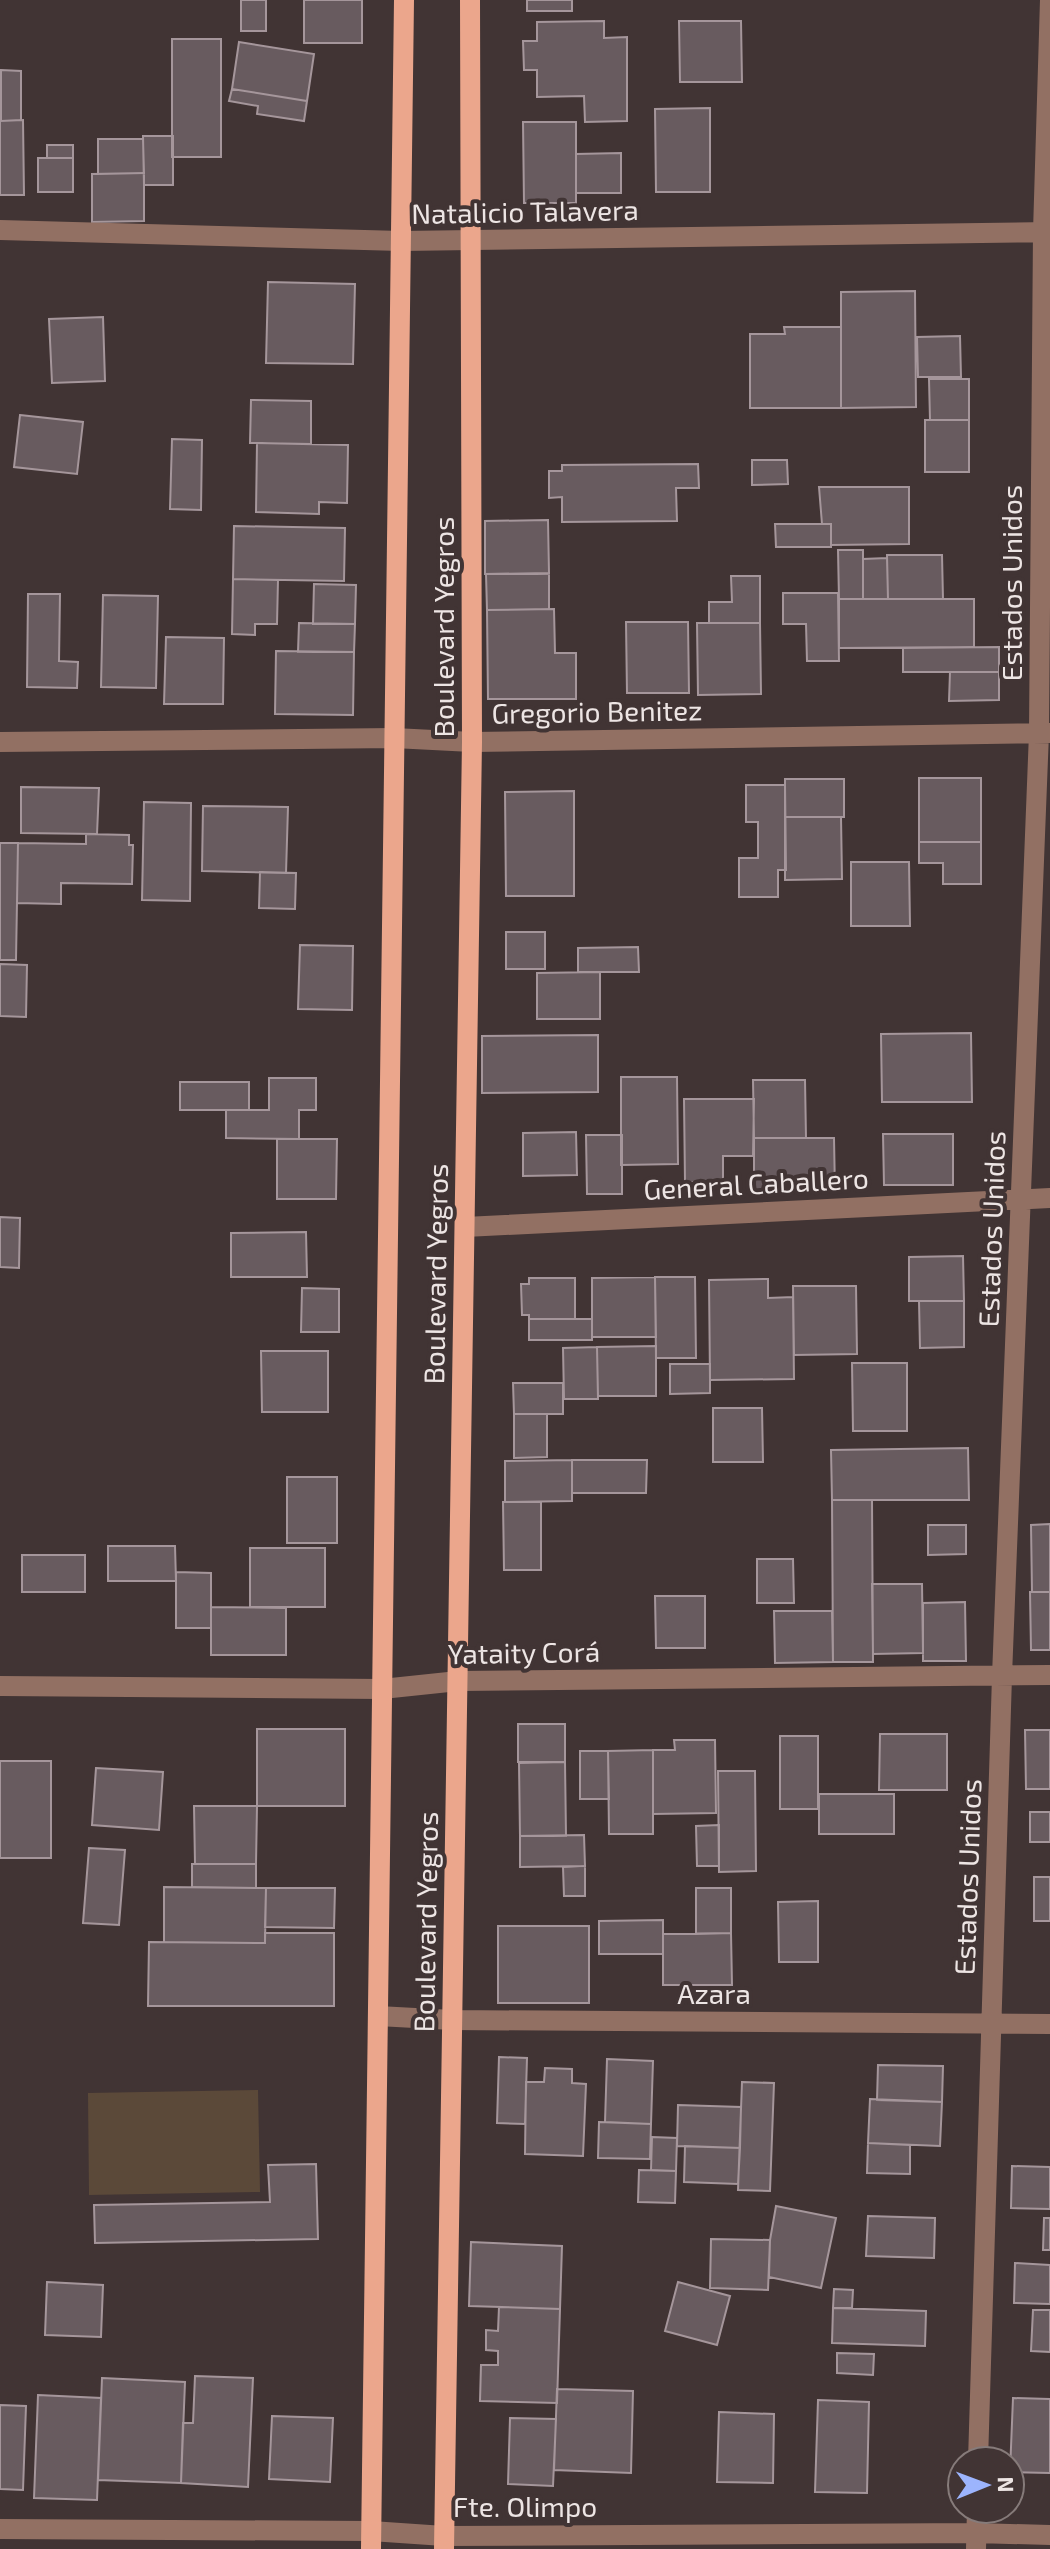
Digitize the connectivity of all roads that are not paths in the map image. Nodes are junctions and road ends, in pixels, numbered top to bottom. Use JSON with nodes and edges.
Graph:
{"nodes":[{"id":1,"x":404,"y":0,"type":"edge"},
{"id":2,"x":470,"y":0,"type":"edge"},
{"id":3,"x":1050,"y":0,"type":"edge"},
{"id":4,"x":0,"y":230,"type":"edge"},
{"id":5,"x":1046,"y":232,"type":"edge"},
{"id":6,"x":401,"y":241,"type":"junction"},
{"id":7,"x":469,"y":241,"type":"junction"},
{"id":8,"x":1045,"y":733,"type":"edge"},
{"id":9,"x":394,"y":738,"type":"junction"},
{"id":10,"x":0,"y":742,"type":"edge"},
{"id":11,"x":472,"y":742,"type":"junction"},
{"id":12,"x":1021,"y":1198,"type":"junction"},
{"id":13,"x":1050,"y":1198,"type":"edge"},
{"id":14,"x":465,"y":1227,"type":"junction"},
{"id":15,"x":1050,"y":1675,"type":"edge"},
{"id":16,"x":1002,"y":1676,"type":"junction"},
{"id":17,"x":458,"y":1681,"type":"junction"},
{"id":18,"x":0,"y":1686,"type":"edge"},
{"id":19,"x":382,"y":1689,"type":"junction"},
{"id":20,"x":378,"y":2016,"type":"junction"},
{"id":21,"x":452,"y":2020,"type":"junction"},
{"id":22,"x":991,"y":2023,"type":"junction"},
{"id":23,"x":1050,"y":2024,"type":"edge"},
{"id":24,"x":978,"y":2445,"type":"edge"},
{"id":25,"x":0,"y":2529,"type":"edge"},
{"id":26,"x":1050,"y":2535,"type":"edge"},
{"id":27,"x":371,"y":2540,"type":"edge"},
{"id":28,"x":976,"y":2541,"type":"edge"},
{"id":29,"x":444,"y":2542,"type":"edge"}],
"edges":[{"from":1,"to":6,"type":"main road","name":"Boulevard Yegros"},
{"from":2,"to":7,"type":"main road","name":"Boulevard Yegros"},
{"from":3,"to":5,"type":"street","name":"Estados Unidos"},
{"from":4,"to":6,"type":"street","name":"Natalicio Talavera"},
{"from":5,"to":7,"type":"street","name":"Natalicio Talavera"},
{"from":5,"to":8,"type":"street","name":"Estados Unidos"},
{"from":6,"to":7,"type":"street","name":"Natalicio Talavera"},
{"from":6,"to":9,"type":"main road","name":"Boulevard Yegros"},
{"from":7,"to":11,"type":"main road","name":"Boulevard Yegros"},
{"from":8,"to":11,"type":"street","name":"Gregorio Benitez"},
{"from":8,"to":12,"type":"street","name":"Estados Unidos"},
{"from":9,"to":10,"type":"street","name":"Gregorio Benitez"},
{"from":9,"to":11,"type":"street","name":"Gregorio Benitez"},
{"from":9,"to":19,"type":"main road","name":"Boulevard Yegros"},
{"from":11,"to":14,"type":"main road","name":"Boulevard Yegros"},
{"from":12,"to":13,"type":"street","name":"General Caballero"},
{"from":12,"to":14,"type":"street","name":"General Caballero"},
{"from":12,"to":16,"type":"street","name":"Estados Unidos"},
{"from":14,"to":17,"type":"main road","name":"Boulevard Yegros"},
{"from":15,"to":16,"type":"street","name":"Yataity Corá"},
{"from":16,"to":17,"type":"street","name":"Yataity Corá"},
{"from":16,"to":22,"type":"street","name":"Estados Unidos"},
{"from":17,"to":19,"type":"street","name":"Yataity Corá"},
{"from":17,"to":21,"type":"main road","name":"Boulevard Yegros"},
{"from":18,"to":19,"type":"street","name":"Yataity Corá"},
{"from":19,"to":20,"type":"main road","name":"Boulevard Yegros"},
{"from":20,"to":21,"type":"street","name":"Azara"},
{"from":20,"to":27,"type":"main road","name":"Boulevard Yegros"},
{"from":21,"to":22,"type":"street","name":"Azara"},
{"from":21,"to":29,"type":"main road","name":"Boulevard Yegros"},
{"from":22,"to":23,"type":"street","name":"Azara"},
{"from":22,"to":24,"type":"street","name":"Estados Unidos"},
{"from":25,"to":27,"type":"street","name":"Fte. Olimpo"},
{"from":26,"to":28,"type":"street","name":"Fte. Olimpo"},
{"from":27,"to":29,"type":"street","name":"Fte. Olimpo"},
{"from":28,"to":29,"type":"street","name":"Fte. Olimpo"}]}
